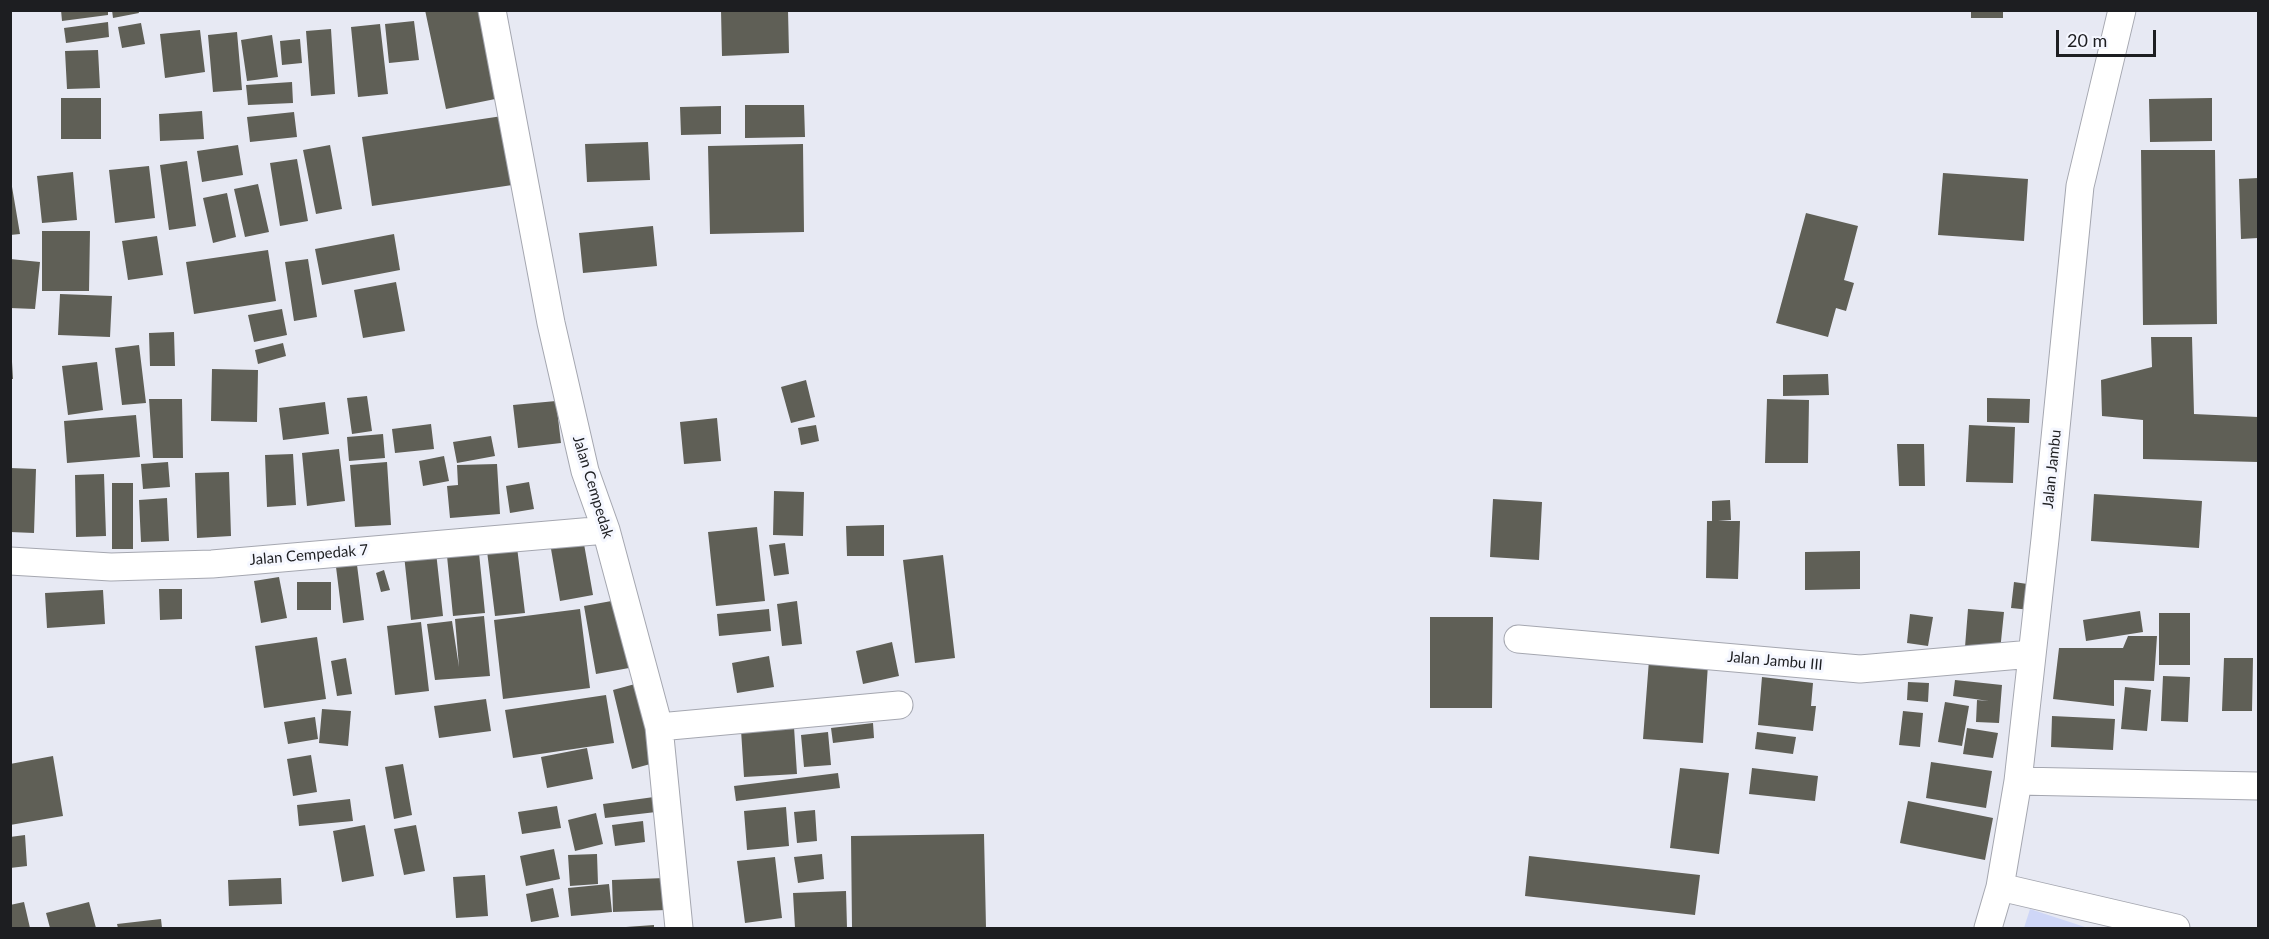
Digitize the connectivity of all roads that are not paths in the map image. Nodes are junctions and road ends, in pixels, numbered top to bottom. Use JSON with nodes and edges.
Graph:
{"nodes":[{"id":1,"x":492,"y":10,"type":"edge"},
{"id":2,"x":2122,"y":10,"type":"edge"},
{"id":3,"x":606,"y":530,"type":"junction"},
{"id":4,"x":10,"y":561,"type":"edge"},
{"id":5,"x":1518,"y":639,"type":"dead end"},
{"id":6,"x":2032,"y":654,"type":"junction"},
{"id":7,"x":899,"y":705,"type":"dead end"},
{"id":8,"x":659,"y":727,"type":"junction"},
{"id":9,"x":2018,"y":781,"type":"junction"},
{"id":10,"x":2259,"y":786,"type":"edge"},
{"id":11,"x":2000,"y":887,"type":"junction"},
{"id":12,"x":679,"y":928,"type":"edge"},
{"id":13,"x":1988,"y":928,"type":"edge"},
{"id":14,"x":2175,"y":928,"type":"edge"}],
"edges":[{"from":1,"to":3,"type":"street","name":"Jalan Cempedak"},
{"from":2,"to":6,"type":"street","name":"Jalan Jambu"},
{"from":3,"to":4,"type":"street","name":"Jalan Cempedak 7"},
{"from":3,"to":8,"type":"street","name":"Jalan Cempedak"},
{"from":5,"to":6,"type":"street","name":"Jalan Jambu III"},
{"from":6,"to":9,"type":"street","name":"Jalan Jambu"},
{"from":7,"to":8,"type":"street"},
{"from":8,"to":12,"type":"street","name":"Jalan Cempedak"},
{"from":9,"to":10,"type":"street"},
{"from":9,"to":11,"type":"street","name":"Jalan Jambu"},
{"from":11,"to":13,"type":"street","name":"Jalan Jambu"},
{"from":11,"to":14,"type":"street"}]}
